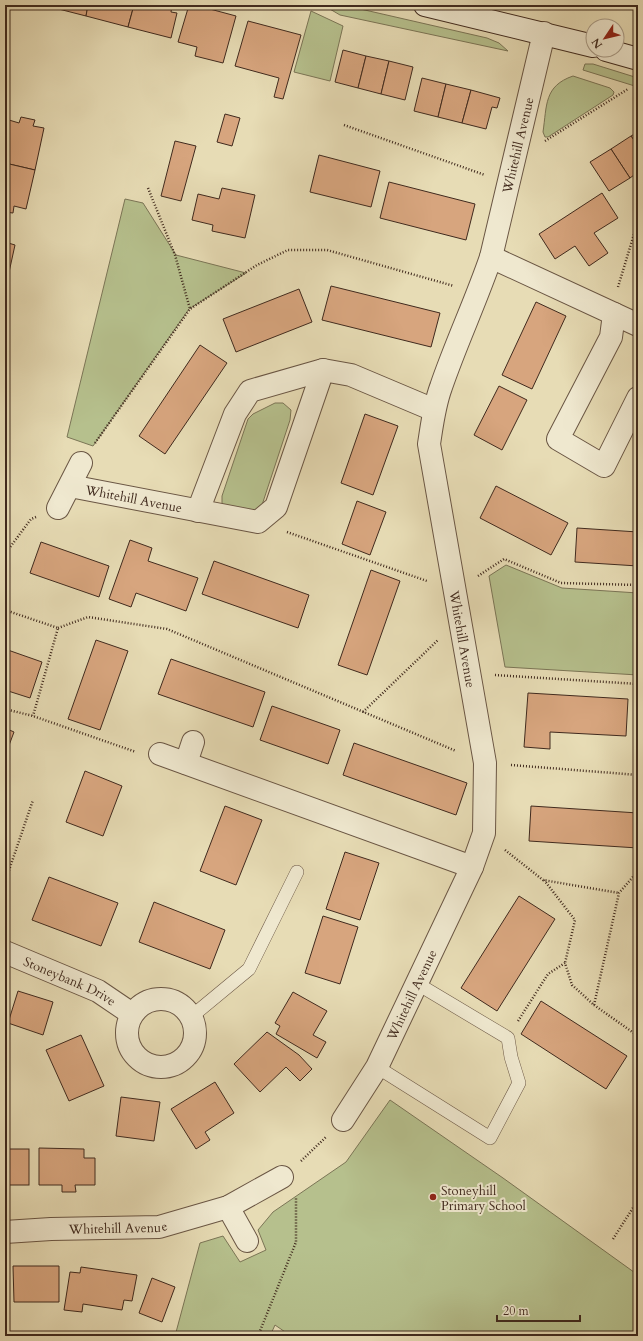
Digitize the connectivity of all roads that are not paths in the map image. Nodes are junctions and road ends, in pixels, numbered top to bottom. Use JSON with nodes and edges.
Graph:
{"nodes":[{"id":1,"x":425,"y":5,"type":"edge"},
{"id":2,"x":544,"y":33,"type":"junction"},
{"id":3,"x":585,"y":44,"type":"edge"},
{"id":4,"x":625,"y":55,"type":"edge"},
{"id":5,"x":638,"y":59,"type":"edge"},
{"id":6,"x":491,"y":257,"type":"junction"},
{"id":7,"x":614,"y":314,"type":"junction"},
{"id":8,"x":638,"y":325,"type":"edge"},
{"id":9,"x":323,"y":370,"type":"junction"},
{"id":10,"x":638,"y":398,"type":"edge"},
{"id":11,"x":434,"y":410,"type":"junction"},
{"id":12,"x":81,"y":463,"type":"road end"},
{"id":13,"x":70,"y":486,"type":"junction"},
{"id":14,"x":58,"y":508,"type":"road end"},
{"id":15,"x":198,"y":511,"type":"junction"},
{"id":16,"x":193,"y":742,"type":"dead end"},
{"id":17,"x":160,"y":754,"type":"road end"},
{"id":18,"x":186,"y":763,"type":"junction"},
{"id":19,"x":472,"y":866,"type":"junction"},
{"id":20,"x":297,"y":872,"type":"dead end"},
{"id":21,"x":5,"y":952,"type":"edge"},
{"id":22,"x":416,"y":983,"type":"junction"},
{"id":23,"x":132,"y":1014,"type":"junction"},
{"id":24,"x":191,"y":1017,"type":"junction"},
{"id":25,"x":377,"y":1067,"type":"junction"},
{"id":26,"x":343,"y":1120,"type":"road end"},
{"id":27,"x":282,"y":1177,"type":"road end"},
{"id":28,"x":228,"y":1208,"type":"junction"},
{"id":29,"x":5,"y":1232,"type":"edge"},
{"id":30,"x":247,"y":1241,"type":"dead end"}],
"edges":[{"from":1,"to":2,"type":"street"},
{"from":2,"to":3,"type":"street"},
{"from":2,"to":6,"type":"street","name":"Whitehill Avenue"},
{"from":4,"to":5,"type":"street"},
{"from":6,"to":7,"type":"street"},
{"from":6,"to":11,"type":"street","name":"Whitehill Avenue"},
{"from":7,"to":8,"type":"street"},
{"from":7,"to":10,"type":"street"},
{"from":9,"to":11,"type":"street","name":"Whitehill Avenue"},
{"from":9,"to":15,"type":"street","name":"Whitehill Avenue"},
{"from":9,"to":15,"type":"street","name":"Whitehill Avenue"},
{"from":11,"to":19,"type":"street","name":"Whitehill Avenue"},
{"from":12,"to":13,"type":"street","name":"Whitehill Avenue"},
{"from":13,"to":14,"type":"street","name":"Whitehill Avenue"},
{"from":13,"to":15,"type":"street","name":"Whitehill Avenue"},
{"from":16,"to":18,"type":"street"},
{"from":17,"to":18,"type":"street"},
{"from":18,"to":19,"type":"street"},
{"from":19,"to":22,"type":"street","name":"Whitehill Avenue"},
{"from":20,"to":24,"type":"lane"},
{"from":21,"to":23,"type":"street","name":"Stoneybank Drive"},
{"from":22,"to":25,"type":"street","name":"Whitehill Avenue"},
{"from":22,"to":25,"type":"lane"},
{"from":23,"to":24,"type":"street"},
{"from":23,"to":24,"type":"street"},
{"from":25,"to":26,"type":"street","name":"Whitehill Avenue"},
{"from":27,"to":28,"type":"street","name":"Whitehill Avenue"},
{"from":28,"to":29,"type":"street","name":"Whitehill Avenue"},
{"from":28,"to":30,"type":"street"}]}
